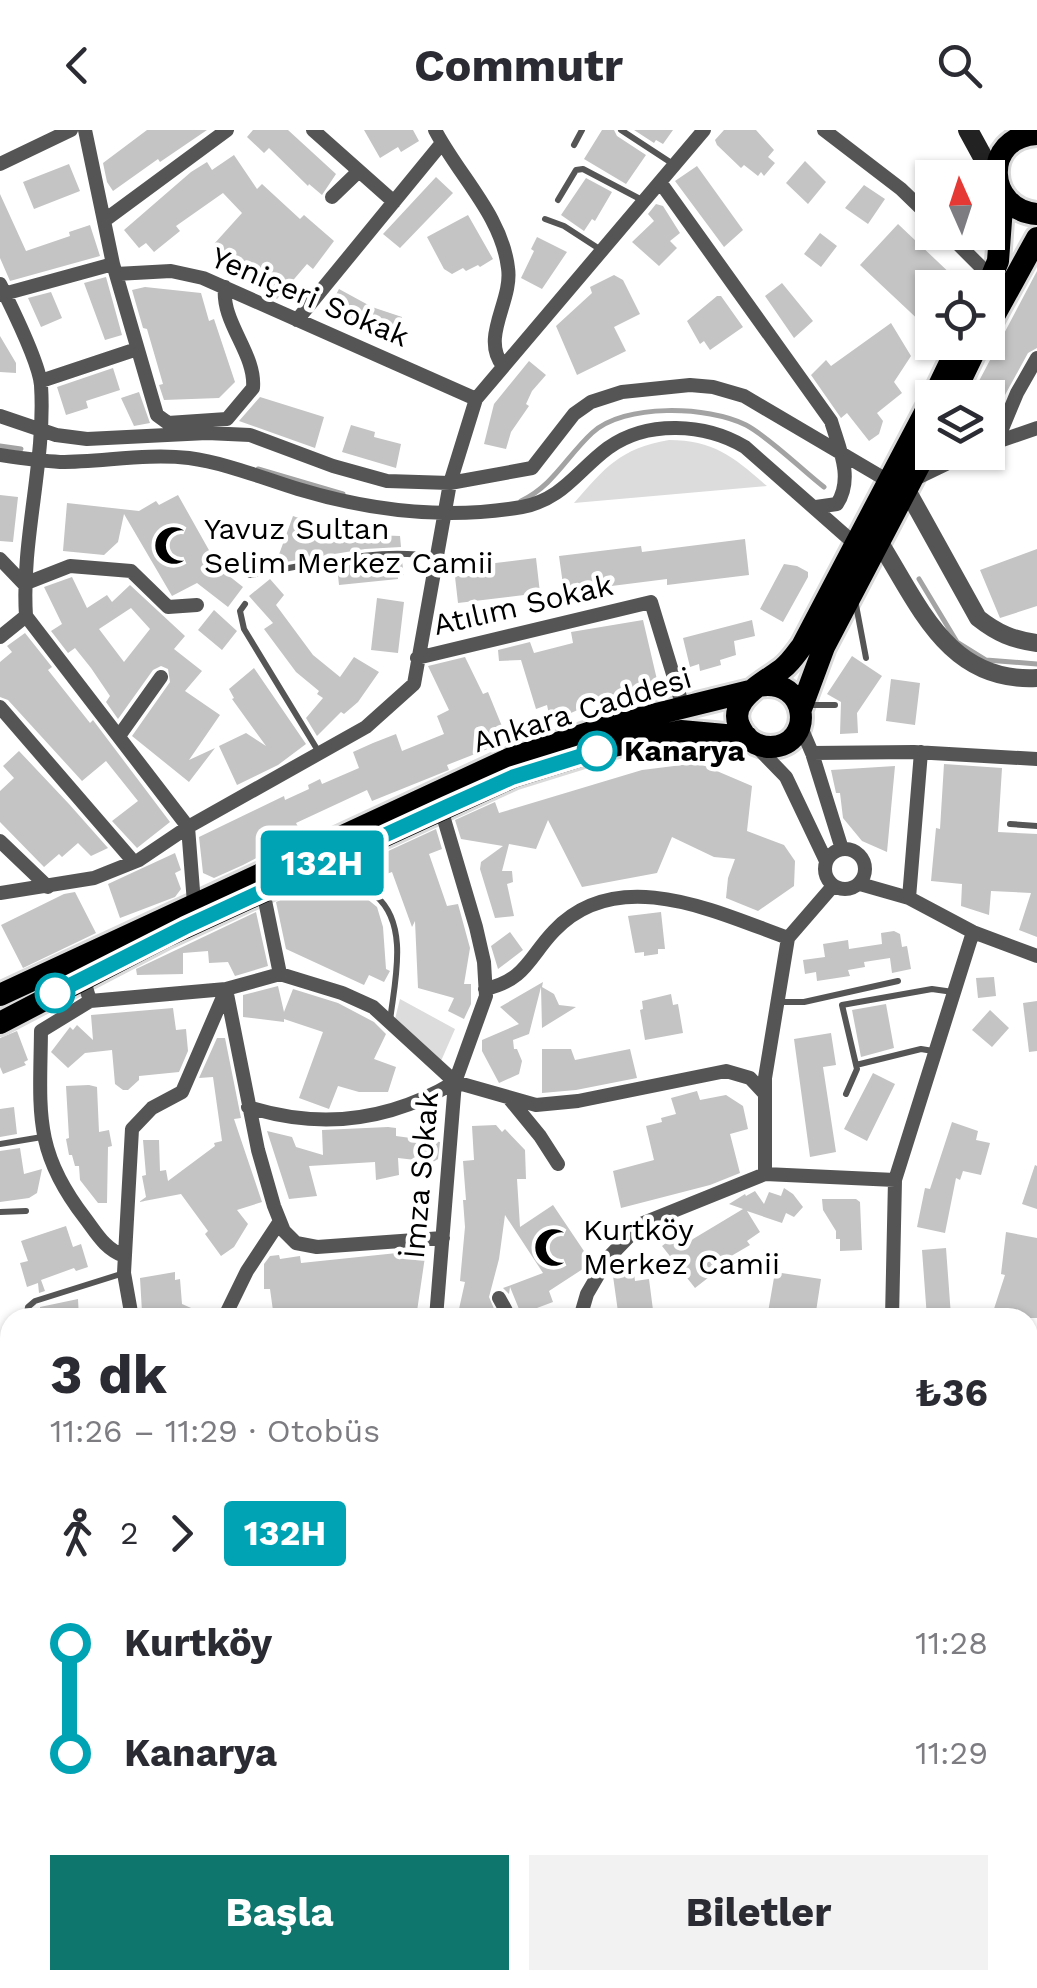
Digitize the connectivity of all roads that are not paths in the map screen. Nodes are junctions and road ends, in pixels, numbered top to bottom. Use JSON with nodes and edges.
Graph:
{"nodes":[{"id":1,"x":71,"y":130,"type":"edge"},
{"id":2,"x":85,"y":130,"type":"edge"},
{"id":3,"x":227,"y":130,"type":"edge"},
{"id":4,"x":312,"y":130,"type":"edge"},
{"id":5,"x":582,"y":130,"type":"edge"},
{"id":6,"x":622,"y":130,"type":"edge"},
{"id":7,"x":704,"y":130,"type":"edge"},
{"id":8,"x":824,"y":130,"type":"edge"},
{"id":9,"x":968,"y":130,"type":"edge"},
{"id":10,"x":1036,"y":132,"type":"edge"},
{"id":11,"x":438,"y":136,"type":"edge"},
{"id":12,"x":574,"y":146,"type":"dead end"},
{"id":13,"x":984,"y":160,"type":"edge"},
{"id":14,"x":998,"y":160,"type":"edge"},
{"id":15,"x":0,"y":164,"type":"edge"},
{"id":16,"x":674,"y":165,"type":"junction"},
{"id":17,"x":359,"y":171,"type":"junction"},
{"id":18,"x":660,"y":182,"type":"junction"},
{"id":19,"x":1005,"y":194,"type":"edge"},
{"id":20,"x":332,"y":197,"type":"dead end"},
{"id":21,"x":558,"y":200,"type":"dead end"},
{"id":22,"x":643,"y":201,"type":"junction"},
{"id":23,"x":394,"y":202,"type":"junction"},
{"id":24,"x":915,"y":202,"type":"edge"},
{"id":25,"x":1037,"y":214,"type":"edge"},
{"id":26,"x":545,"y":219,"type":"dead end"},
{"id":27,"x":104,"y":220,"type":"junction"},
{"id":28,"x":1037,"y":238,"type":"edge"},
{"id":29,"x":601,"y":250,"type":"junction"},
{"id":30,"x":962,"y":250,"type":"edge"},
{"id":31,"x":115,"y":269,"type":"junction"},
{"id":32,"x":979,"y":270,"type":"edge"},
{"id":33,"x":225,"y":287,"type":"junction"},
{"id":34,"x":2,"y":292,"type":"edge"},
{"id":35,"x":1005,"y":295,"type":"edge"},
{"id":36,"x":296,"y":320,"type":"junction"},
{"id":37,"x":136,"y":349,"type":"junction"},
{"id":38,"x":1037,"y":358,"type":"edge"},
{"id":39,"x":503,"y":366,"type":"junction"},
{"id":40,"x":41,"y":380,"type":"junction"},
{"id":41,"x":476,"y":399,"type":"junction"},
{"id":42,"x":0,"y":416,"type":"edge"},
{"id":43,"x":1005,"y":417,"type":"edge"},
{"id":44,"x":39,"y":427,"type":"junction"},
{"id":45,"x":1037,"y":428,"type":"edge"},
{"id":46,"x":1005,"y":439,"type":"edge"},
{"id":47,"x":915,"y":451,"type":"edge"},
{"id":48,"x":841,"y":454,"type":"junction"},
{"id":49,"x":0,"y":455,"type":"edge"},
{"id":50,"x":38,"y":460,"type":"junction"},
{"id":51,"x":915,"y":467,"type":"edge"},
{"id":52,"x":933,"y":470,"type":"edge"},
{"id":53,"x":382,"y":480,"type":"junction"},
{"id":54,"x":450,"y":482,"type":"junction"},
{"id":55,"x":904,"y":484,"type":"junction"},
{"id":56,"x":369,"y":507,"type":"junction"},
{"id":57,"x":816,"y":507,"type":"junction"},
{"id":58,"x":445,"y":514,"type":"junction"},
{"id":59,"x":880,"y":543,"type":"junction"},
{"id":60,"x":855,"y":544,"type":"junction"},
{"id":61,"x":434,"y":556,"type":"junction"},
{"id":62,"x":0,"y":559,"type":"edge"},
{"id":63,"x":250,"y":575,"type":"dead end"},
{"id":64,"x":24,"y":584,"type":"junction"},
{"id":65,"x":853,"y":591,"type":"junction"},
{"id":66,"x":245,"y":604,"type":"dead end"},
{"id":67,"x":197,"y":605,"type":"dead end"},
{"id":68,"x":26,"y":616,"type":"junction"},
{"id":69,"x":0,"y":637,"type":"edge"},
{"id":70,"x":1037,"y":643,"type":"edge"},
{"id":71,"x":417,"y":658,"type":"junction"},
{"id":72,"x":866,"y":658,"type":"dead end"},
{"id":73,"x":161,"y":677,"type":"dead end"},
{"id":74,"x":1037,"y":678,"type":"edge"},
{"id":75,"x":754,"y":688,"type":"junction"},
{"id":76,"x":834,"y":704,"type":"dead end"},
{"id":77,"x":0,"y":707,"type":"edge"},
{"id":78,"x":683,"y":707,"type":"junction"},
{"id":79,"x":801,"y":713,"type":"junction"},
{"id":80,"x":119,"y":736,"type":"junction"},
{"id":81,"x":749,"y":740,"type":"junction"},
{"id":82,"x":812,"y":752,"type":"junction"},
{"id":83,"x":921,"y":752,"type":"junction"},
{"id":84,"x":320,"y":754,"type":"junction"},
{"id":85,"x":1037,"y":759,"type":"edge"},
{"id":86,"x":441,"y":809,"type":"junction"},
{"id":87,"x":1010,"y":824,"type":"dead end"},
{"id":88,"x":1037,"y":826,"type":"edge"},
{"id":89,"x":188,"y":827,"type":"junction"},
{"id":90,"x":0,"y":841,"type":"edge"},
{"id":91,"x":842,"y":849,"type":"junction"},
{"id":92,"x":132,"y":861,"type":"junction"},
{"id":93,"x":826,"y":861,"type":"junction"},
{"id":94,"x":322,"y":863,"type":"junction"},
{"id":95,"x":860,"y":884,"type":"junction"},
{"id":96,"x":833,"y":886,"type":"junction"},
{"id":97,"x":48,"y":888,"type":"junction"},
{"id":98,"x":262,"y":892,"type":"junction"},
{"id":99,"x":0,"y":893,"type":"edge"},
{"id":100,"x":909,"y":898,"type":"junction"},
{"id":101,"x":194,"y":903,"type":"junction"},
{"id":102,"x":973,"y":932,"type":"junction"},
{"id":103,"x":788,"y":938,"type":"junction"},
{"id":104,"x":1037,"y":956,"type":"edge"},
{"id":105,"x":280,"y":974,"type":"junction"},
{"id":106,"x":83,"y":978,"type":"junction"},
{"id":107,"x":898,"y":980,"type":"dead end"},
{"id":108,"x":226,"y":989,"type":"junction"},
{"id":109,"x":485,"y":989,"type":"junction"},
{"id":110,"x":954,"y":992,"type":"junction"},
{"id":111,"x":0,"y":995,"type":"edge"},
{"id":112,"x":90,"y":1001,"type":"junction"},
{"id":113,"x":778,"y":1002,"type":"junction"},
{"id":114,"x":27,"y":1008,"type":"junction"},
{"id":115,"x":390,"y":1022,"type":"junction"},
{"id":116,"x":0,"y":1023,"type":"edge"},
{"id":117,"x":41,"y":1031,"type":"junction"},
{"id":118,"x":935,"y":1051,"type":"junction"},
{"id":119,"x":856,"y":1064,"type":"junction"},
{"id":120,"x":455,"y":1082,"type":"junction"},
{"id":121,"x":765,"y":1094,"type":"junction"},
{"id":122,"x":846,"y":1094,"type":"dead end"},
{"id":123,"x":508,"y":1097,"type":"junction"},
{"id":124,"x":248,"y":1107,"type":"junction"},
{"id":125,"x":43,"y":1137,"type":"junction"},
{"id":126,"x":0,"y":1144,"type":"edge"},
{"id":127,"x":558,"y":1164,"type":"dead end"},
{"id":128,"x":765,"y":1174,"type":"junction"},
{"id":129,"x":895,"y":1180,"type":"junction"},
{"id":130,"x":26,"y":1211,"type":"dead end"},
{"id":131,"x":0,"y":1212,"type":"edge"},
{"id":132,"x":280,"y":1222,"type":"junction"},
{"id":133,"x":442,"y":1238,"type":"junction"},
{"id":134,"x":124,"y":1256,"type":"junction"},
{"id":135,"x":124,"y":1273,"type":"junction"},
{"id":136,"x":499,"y":1298,"type":"dead end"},
{"id":137,"x":28,"y":1308,"type":"edge"},
{"id":138,"x":130,"y":1308,"type":"edge"},
{"id":139,"x":229,"y":1308,"type":"edge"},
{"id":140,"x":437,"y":1308,"type":"edge"},
{"id":141,"x":504,"y":1308,"type":"edge"},
{"id":142,"x":583,"y":1308,"type":"edge"},
{"id":143,"x":892,"y":1308,"type":"edge"}],
"edges":[{"from":1,"to":15,"type":"street"},
{"from":2,"to":27,"type":"street"},
{"from":3,"to":27,"type":"street"},
{"from":4,"to":17,"type":"street"},
{"from":5,"to":12,"type":"lane"},
{"from":6,"to":16,"type":"lane"},
{"from":7,"to":16,"type":"street"},
{"from":8,"to":24,"type":"street"},
{"from":9,"to":13,"type":"main road"},
{"from":10,"to":14,"type":"main road"},
{"from":11,"to":23,"type":"street"},
{"from":11,"to":39,"type":"street"},
{"from":16,"to":18,"type":"street"},
{"from":17,"to":20,"type":"street"},
{"from":17,"to":23,"type":"street"},
{"from":18,"to":22,"type":"street"},
{"from":18,"to":48,"type":"street"},
{"from":19,"to":25,"type":"main road"},
{"from":21,"to":22,"type":"lane"},
{"from":22,"to":29,"type":"street"},
{"from":23,"to":36,"type":"street"},
{"from":26,"to":29,"type":"lane"},
{"from":27,"to":31,"type":"street"},
{"from":28,"to":35,"type":"main road"},
{"from":29,"to":39,"type":"street"},
{"from":30,"to":32,"type":"street"},
{"from":31,"to":33,"type":"street","name":"Yeniçeri Sokak"},
{"from":31,"to":34,"type":"street","name":"Yeniçeri Sokak"},
{"from":31,"to":37,"type":"street"},
{"from":33,"to":36,"type":"street","name":"Yeniçeri Sokak"},
{"from":33,"to":37,"type":"street"},
{"from":34,"to":40,"type":"street"},
{"from":36,"to":41,"type":"street","name":"Yeniçeri Sokak"},
{"from":37,"to":40,"type":"street"},
{"from":38,"to":43,"type":"street"},
{"from":39,"to":41,"type":"street"},
{"from":40,"to":44,"type":"street"},
{"from":41,"to":54,"type":"street"},
{"from":42,"to":44,"type":"street"},
{"from":44,"to":50,"type":"street"},
{"from":44,"to":53,"type":"street"},
{"from":45,"to":46,"type":"street"},
{"from":47,"to":55,"type":"main road","name":"Ankara Caddesi"},
{"from":48,"to":54,"type":"street"},
{"from":48,"to":55,"type":"street"},
{"from":48,"to":57,"type":"street"},
{"from":49,"to":50,"type":"street"},
{"from":50,"to":56,"type":"street"},
{"from":50,"to":64,"type":"street"},
{"from":51,"to":55,"type":"main road","name":"Ankara Caddesi"},
{"from":52,"to":55,"type":"street"},
{"from":53,"to":54,"type":"street"},
{"from":53,"to":56,"type":"street"},
{"from":54,"to":58,"type":"street"},
{"from":55,"to":59,"type":"main road","name":"Ankara Caddesi"},
{"from":55,"to":60,"type":"main road","name":"Ankara Caddesi"},
{"from":55,"to":70,"type":"street"},
{"from":56,"to":58,"type":"street"},
{"from":57,"to":58,"type":"street"},
{"from":57,"to":60,"type":"street"},
{"from":58,"to":61,"type":"street"},
{"from":59,"to":65,"type":"main road","name":"Ankara Caddesi"},
{"from":59,"to":74,"type":"street"},
{"from":60,"to":75,"type":"main road","name":"Ankara Caddesi"},
{"from":61,"to":63,"type":"lane"},
{"from":61,"to":71,"type":"street"},
{"from":62,"to":64,"type":"street"},
{"from":64,"to":67,"type":"street"},
{"from":64,"to":68,"type":"street"},
{"from":65,"to":72,"type":"lane"},
{"from":65,"to":79,"type":"main road","name":"Ankara Caddesi"},
{"from":66,"to":84,"type":"lane"},
{"from":68,"to":69,"type":"street"},
{"from":68,"to":80,"type":"street"},
{"from":71,"to":78,"type":"street","name":"Atılım Sokak"},
{"from":71,"to":84,"type":"street"},
{"from":73,"to":80,"type":"street"},
{"from":75,"to":78,"type":"main road","name":"Ankara Caddesi"},
{"from":75,"to":79,"type":"main road"},
{"from":75,"to":81,"type":"main road"},
{"from":76,"to":79,"type":"lane"},
{"from":77,"to":92,"type":"street"},
{"from":78,"to":101,"type":"main road","name":"Ankara Caddesi"},
{"from":79,"to":81,"type":"main road"},
{"from":79,"to":82,"type":"street"},
{"from":80,"to":89,"type":"street"},
{"from":81,"to":86,"type":"main road","name":"Ankara Caddesi"},
{"from":81,"to":93,"type":"street"},
{"from":82,"to":83,"type":"street"},
{"from":82,"to":91,"type":"street"},
{"from":83,"to":85,"type":"street"},
{"from":83,"to":100,"type":"street"},
{"from":84,"to":89,"type":"street"},
{"from":86,"to":94,"type":"main road","name":"Ankara Caddesi"},
{"from":86,"to":109,"type":"street","name":"İmza Sokak"},
{"from":87,"to":88,"type":"lane"},
{"from":89,"to":92,"type":"street"},
{"from":89,"to":101,"type":"street"},
{"from":90,"to":97,"type":"street"},
{"from":91,"to":93,"type":"street"},
{"from":91,"to":95,"type":"street"},
{"from":92,"to":97,"type":"street"},
{"from":93,"to":96,"type":"street"},
{"from":94,"to":98,"type":"main road","name":"Ankara Caddesi"},
{"from":94,"to":115,"type":"lane"},
{"from":95,"to":96,"type":"street"},
{"from":95,"to":100,"type":"street"},
{"from":96,"to":103,"type":"street"},
{"from":97,"to":99,"type":"street"},
{"from":98,"to":105,"type":"street"},
{"from":98,"to":106,"type":"main road","name":"Ankara Caddesi"},
{"from":100,"to":102,"type":"street"},
{"from":101,"to":111,"type":"main road","name":"Ankara Caddesi"},
{"from":102,"to":104,"type":"street"},
{"from":102,"to":110,"type":"street"},
{"from":103,"to":109,"type":"street"},
{"from":103,"to":113,"type":"street"},
{"from":105,"to":108,"type":"street"},
{"from":105,"to":115,"type":"street"},
{"from":106,"to":112,"type":"street"},
{"from":106,"to":114,"type":"main road","name":"Ankara Caddesi"},
{"from":107,"to":113,"type":"lane"},
{"from":108,"to":112,"type":"street"},
{"from":108,"to":124,"type":"street"},
{"from":108,"to":134,"type":"street"},
{"from":109,"to":120,"type":"street","name":"İmza Sokak"},
{"from":110,"to":118,"type":"street"},
{"from":110,"to":119,"type":"lane"},
{"from":112,"to":117,"type":"street"},
{"from":113,"to":121,"type":"street"},
{"from":114,"to":116,"type":"main road","name":"Ankara Caddesi"},
{"from":114,"to":117,"type":"street"},
{"from":115,"to":120,"type":"street"},
{"from":117,"to":125,"type":"street"},
{"from":118,"to":119,"type":"lane"},
{"from":118,"to":129,"type":"street"},
{"from":119,"to":122,"type":"lane"},
{"from":120,"to":123,"type":"street"},
{"from":120,"to":124,"type":"street"},
{"from":120,"to":133,"type":"street","name":"İmza Sokak"},
{"from":121,"to":123,"type":"street"},
{"from":121,"to":128,"type":"street"},
{"from":123,"to":127,"type":"street"},
{"from":124,"to":132,"type":"street"},
{"from":125,"to":126,"type":"lane"},
{"from":125,"to":134,"type":"street"},
{"from":128,"to":129,"type":"street"},
{"from":128,"to":142,"type":"street"},
{"from":129,"to":143,"type":"street"},
{"from":130,"to":131,"type":"lane"},
{"from":132,"to":133,"type":"street"},
{"from":132,"to":139,"type":"street"},
{"from":133,"to":140,"type":"street","name":"İmza Sokak"},
{"from":134,"to":135,"type":"street"},
{"from":135,"to":137,"type":"lane"},
{"from":135,"to":138,"type":"street"},
{"from":136,"to":141,"type":"street"}]}
